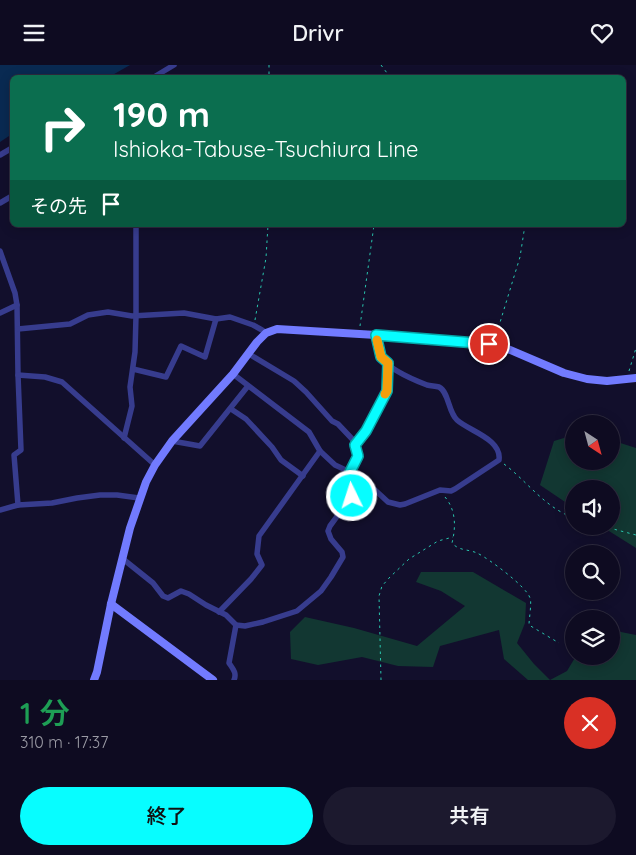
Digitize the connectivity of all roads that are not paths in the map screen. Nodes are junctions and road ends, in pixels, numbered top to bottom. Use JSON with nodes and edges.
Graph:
{"nodes":[{"id":1,"x":174,"y":65,"type":"edge"},
{"id":2,"x":157,"y":75,"type":"edge"},
{"id":3,"x":136,"y":227,"type":"edge"},
{"id":4,"x":0,"y":251,"type":"edge"},
{"id":5,"x":17,"y":305,"type":"junction"},
{"id":6,"x":0,"y":313,"type":"edge"},
{"id":7,"x":136,"y":316,"type":"junction"},
{"id":8,"x":216,"y":319,"type":"junction"},
{"id":9,"x":18,"y":329,"type":"junction"},
{"id":10,"x":266,"y":333,"type":"junction"},
{"id":11,"x":376,"y":335,"type":"junction"},
{"id":12,"x":249,"y":353,"type":"junction"},
{"id":13,"x":388,"y":363,"type":"junction"},
{"id":14,"x":132,"y":369,"type":"junction"},
{"id":15,"x":233,"y":374,"type":"junction"},
{"id":16,"x":18,"y":375,"type":"junction"},
{"id":17,"x":636,"y":378,"type":"edge"},
{"id":18,"x":248,"y":386,"type":"junction"},
{"id":19,"x":231,"y":409,"type":"junction"},
{"id":20,"x":124,"y":438,"type":"junction"},
{"id":21,"x":172,"y":441,"type":"junction"},
{"id":22,"x":355,"y":445,"type":"junction"},
{"id":23,"x":320,"y":451,"type":"junction"},
{"id":24,"x":155,"y":465,"type":"junction"},
{"id":25,"x":350,"y":472,"type":"junction"},
{"id":26,"x":302,"y":476,"type":"junction"},
{"id":27,"x":139,"y":498,"type":"junction"},
{"id":28,"x":18,"y":505,"type":"junction"},
{"id":29,"x":0,"y":510,"type":"edge"},
{"id":30,"x":122,"y":559,"type":"junction"},
{"id":31,"x":110,"y":604,"type":"junction"},
{"id":32,"x":219,"y":612,"type":"junction"},
{"id":33,"x":236,"y":625,"type":"junction"},
{"id":34,"x":94,"y":680,"type":"edge"},
{"id":35,"x":214,"y":680,"type":"edge"},
{"id":36,"x":234,"y":680,"type":"edge"}],
"edges":[{"from":1,"to":2,"type":"street"},
{"from":3,"to":7,"type":"street"},
{"from":4,"to":5,"type":"street"},
{"from":5,"to":6,"type":"street"},
{"from":5,"to":9,"type":"street"},
{"from":7,"to":8,"type":"street"},
{"from":7,"to":9,"type":"street"},
{"from":7,"to":14,"type":"street"},
{"from":8,"to":10,"type":"street"},
{"from":8,"to":14,"type":"street"},
{"from":9,"to":16,"type":"street"},
{"from":10,"to":11,"type":"main road"},
{"from":10,"to":12,"type":"main road"},
{"from":11,"to":13,"type":"street"},
{"from":11,"to":17,"type":"main road"},
{"from":12,"to":15,"type":"main road"},
{"from":12,"to":22,"type":"street"},
{"from":13,"to":22,"type":"street"},
{"from":13,"to":25,"type":"street"},
{"from":14,"to":20,"type":"street"},
{"from":15,"to":18,"type":"street"},
{"from":15,"to":21,"type":"main road"},
{"from":16,"to":20,"type":"street"},
{"from":16,"to":28,"type":"street"},
{"from":18,"to":19,"type":"street"},
{"from":18,"to":23,"type":"street"},
{"from":19,"to":21,"type":"street"},
{"from":19,"to":26,"type":"street"},
{"from":20,"to":24,"type":"street"},
{"from":21,"to":24,"type":"main road"},
{"from":22,"to":25,"type":"street"},
{"from":23,"to":25,"type":"street"},
{"from":23,"to":26,"type":"street"},
{"from":24,"to":27,"type":"main road"},
{"from":25,"to":33,"type":"street"},
{"from":26,"to":32,"type":"street"},
{"from":27,"to":28,"type":"street"},
{"from":27,"to":30,"type":"main road"},
{"from":28,"to":29,"type":"street"},
{"from":30,"to":31,"type":"main road"},
{"from":30,"to":32,"type":"street"},
{"from":31,"to":34,"type":"main road"},
{"from":31,"to":35,"type":"main road"},
{"from":32,"to":33,"type":"street"},
{"from":33,"to":36,"type":"street"}]}
